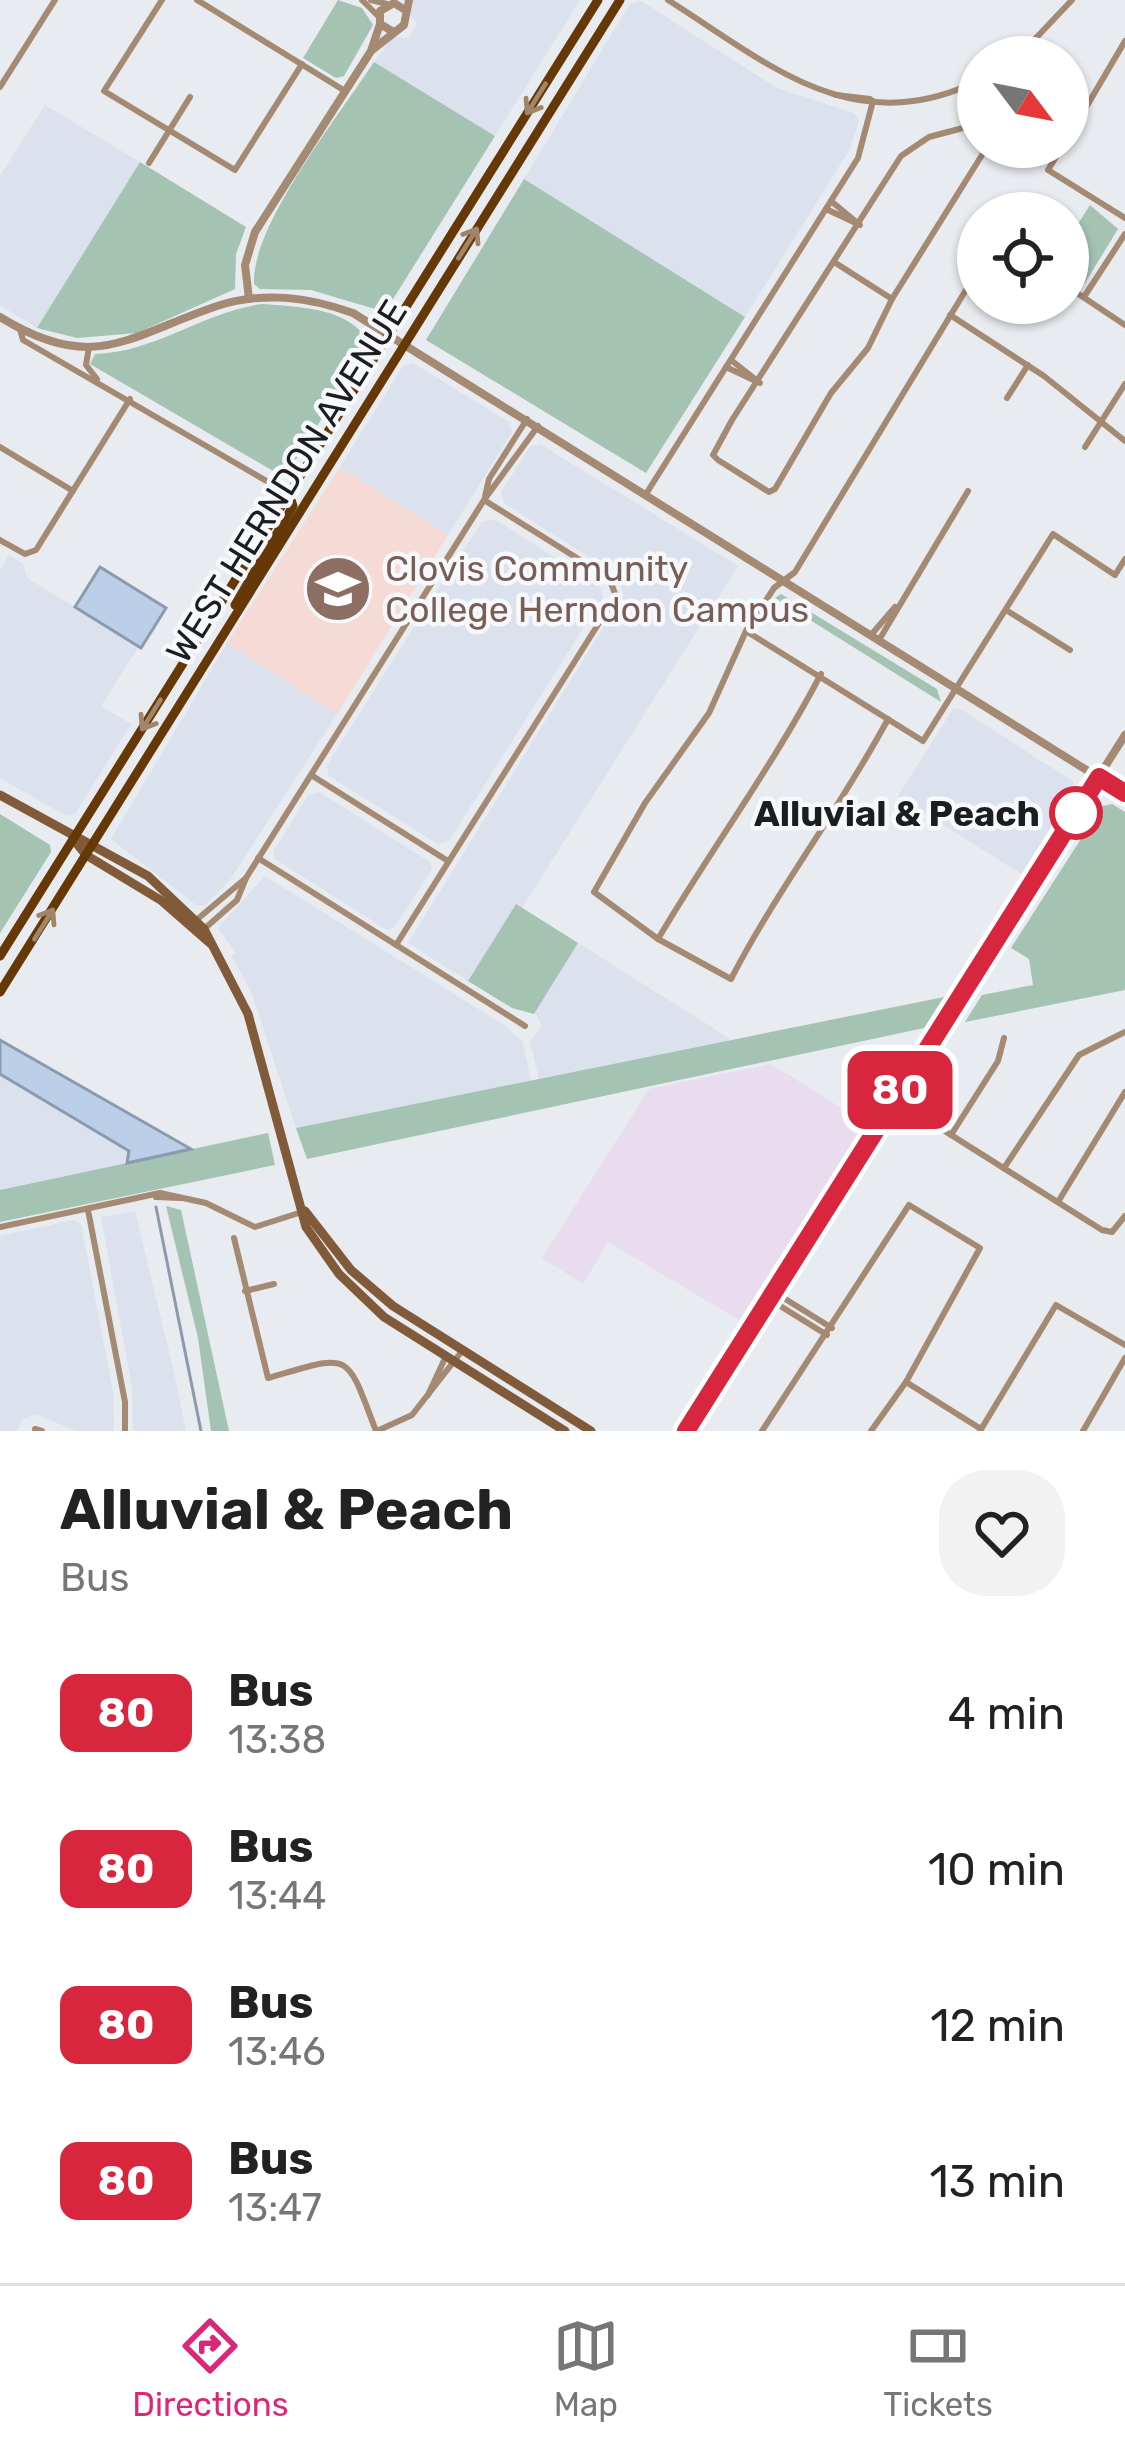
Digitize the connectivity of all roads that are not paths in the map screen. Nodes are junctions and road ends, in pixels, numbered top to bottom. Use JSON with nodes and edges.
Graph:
{"nodes":[{"id":1,"x":55,"y":0,"type":"edge"},
{"id":2,"x":162,"y":0,"type":"edge"},
{"id":3,"x":196,"y":0,"type":"edge"},
{"id":4,"x":362,"y":0,"type":"edge"},
{"id":5,"x":371,"y":0,"type":"edge"},
{"id":6,"x":409,"y":0,"type":"edge"},
{"id":7,"x":598,"y":0,"type":"edge"},
{"id":8,"x":620,"y":0,"type":"edge"},
{"id":9,"x":668,"y":0,"type":"edge"},
{"id":10,"x":1072,"y":0,"type":"edge"},
{"id":11,"x":392,"y":2,"type":"edge"},
{"id":12,"x":406,"y":12,"type":"junction"},
{"id":13,"x":379,"y":20,"type":"junction"},
{"id":14,"x":392,"y":31,"type":"junction"},
{"id":15,"x":1038,"y":36,"type":"edge"},
{"id":16,"x":1125,"y":40,"type":"edge"},
{"id":17,"x":370,"y":51,"type":"junction"},
{"id":18,"x":302,"y":64,"type":"junction"},
{"id":19,"x":0,"y":88,"type":"edge"},
{"id":20,"x":957,"y":88,"type":"edge"},
{"id":21,"x":345,"y":91,"type":"junction"},
{"id":22,"x":190,"y":97,"type":"dead end"},
{"id":23,"x":873,"y":100,"type":"junction"},
{"id":24,"x":1089,"y":102,"type":"edge"},
{"id":25,"x":170,"y":130,"type":"junction"},
{"id":26,"x":957,"y":131,"type":"edge"},
{"id":27,"x":149,"y":163,"type":"dead end"},
{"id":28,"x":974,"y":168,"type":"edge"},
{"id":29,"x":1049,"y":168,"type":"edge"},
{"id":30,"x":828,"y":205,"type":"junction"},
{"id":31,"x":1125,"y":218,"type":"edge"},
{"id":32,"x":860,"y":226,"type":"junction"},
{"id":33,"x":1125,"y":234,"type":"edge"},
{"id":34,"x":832,"y":262,"type":"junction"},
{"id":35,"x":1089,"y":289,"type":"edge"},
{"id":36,"x":249,"y":299,"type":"junction"},
{"id":37,"x":892,"y":299,"type":"junction"},
{"id":38,"x":1089,"y":300,"type":"edge"},
{"id":39,"x":957,"y":304,"type":"edge"},
{"id":40,"x":950,"y":315,"type":"junction"},
{"id":41,"x":0,"y":317,"type":"edge"},
{"id":42,"x":1125,"y":325,"type":"edge"},
{"id":43,"x":20,"y":329,"type":"junction"},
{"id":44,"x":390,"y":333,"type":"junction"},
{"id":45,"x":406,"y":343,"type":"junction"},
{"id":46,"x":89,"y":347,"type":"junction"},
{"id":47,"x":728,"y":363,"type":"junction"},
{"id":48,"x":1028,"y":364,"type":"junction"},
{"id":49,"x":97,"y":379,"type":"junction"},
{"id":50,"x":760,"y":383,"type":"junction"},
{"id":51,"x":1125,"y":384,"type":"edge"},
{"id":52,"x":1006,"y":398,"type":"dead end"},
{"id":53,"x":130,"y":399,"type":"junction"},
{"id":54,"x":527,"y":419,"type":"junction"},
{"id":55,"x":1102,"y":421,"type":"junction"},
{"id":56,"x":538,"y":425,"type":"junction"},
{"id":57,"x":1125,"y":441,"type":"edge"},
{"id":58,"x":0,"y":447,"type":"edge"},
{"id":59,"x":1085,"y":447,"type":"dead end"},
{"id":60,"x":73,"y":491,"type":"junction"},
{"id":61,"x":968,"y":491,"type":"dead end"},
{"id":62,"x":289,"y":494,"type":"junction"},
{"id":63,"x":646,"y":494,"type":"junction"},
{"id":64,"x":484,"y":500,"type":"junction"},
{"id":65,"x":0,"y":540,"type":"edge"},
{"id":66,"x":1125,"y":559,"type":"edge"},
{"id":67,"x":784,"y":580,"type":"junction"},
{"id":68,"x":1006,"y":610,"type":"junction"},
{"id":69,"x":746,"y":632,"type":"junction"},
{"id":70,"x":220,"y":637,"type":"junction"},
{"id":71,"x":875,"y":637,"type":"junction"},
{"id":72,"x":1070,"y":650,"type":"dead end"},
{"id":73,"x":820,"y":674,"type":"junction"},
{"id":74,"x":956,"y":688,"type":"junction"},
{"id":75,"x":887,"y":719,"type":"junction"},
{"id":76,"x":1125,"y":735,"type":"edge"},
{"id":77,"x":310,"y":775,"type":"junction"},
{"id":78,"x":1099,"y":777,"type":"junction"},
{"id":79,"x":1125,"y":794,"type":"edge"},
{"id":80,"x":0,"y":795,"type":"edge"},
{"id":81,"x":74,"y":839,"type":"junction"},
{"id":82,"x":94,"y":843,"type":"junction"},
{"id":83,"x":86,"y":855,"type":"junction"},
{"id":84,"x":258,"y":858,"type":"junction"},
{"id":85,"x":448,"y":861,"type":"junction"},
{"id":86,"x":197,"y":927,"type":"junction"},
{"id":87,"x":658,"y":939,"type":"junction"},
{"id":88,"x":396,"y":945,"type":"junction"},
{"id":89,"x":0,"y":956,"type":"edge"},
{"id":90,"x":0,"y":992,"type":"edge"},
{"id":91,"x":525,"y":1026,"type":"dead end"},
{"id":92,"x":1125,"y":1032,"type":"edge"},
{"id":93,"x":1004,"y":1038,"type":"dead end"},
{"id":94,"x":1125,"y":1092,"type":"edge"},
{"id":95,"x":894,"y":1099,"type":"junction"},
{"id":96,"x":951,"y":1135,"type":"junction"},
{"id":97,"x":1004,"y":1168,"type":"junction"},
{"id":98,"x":1058,"y":1202,"type":"junction"},
{"id":99,"x":88,"y":1210,"type":"junction"},
{"id":100,"x":305,"y":1211,"type":"junction"},
{"id":101,"x":1125,"y":1216,"type":"edge"},
{"id":102,"x":0,"y":1227,"type":"edge"},
{"id":103,"x":234,"y":1238,"type":"dead end"},
{"id":104,"x":274,"y":1284,"type":"dead end"},
{"id":105,"x":244,"y":1291,"type":"junction"},
{"id":106,"x":771,"y":1295,"type":"junction"},
{"id":107,"x":1122,"y":1330,"type":"edge"},
{"id":108,"x":830,"y":1332,"type":"junction"},
{"id":109,"x":1117,"y":1340,"type":"junction"},
{"id":110,"x":1125,"y":1345,"type":"edge"},
{"id":111,"x":457,"y":1348,"type":"junction"},
{"id":112,"x":1125,"y":1358,"type":"edge"},
{"id":113,"x":450,"y":1359,"type":"junction"},
{"id":114,"x":906,"y":1382,"type":"junction"},
{"id":115,"x":981,"y":1430,"type":"edge"},
{"id":116,"x":125,"y":1431,"type":"edge"},
{"id":117,"x":376,"y":1431,"type":"edge"},
{"id":118,"x":566,"y":1431,"type":"edge"},
{"id":119,"x":591,"y":1431,"type":"edge"},
{"id":120,"x":686,"y":1431,"type":"edge"},
{"id":121,"x":762,"y":1431,"type":"edge"},
{"id":122,"x":871,"y":1431,"type":"edge"},
{"id":123,"x":1082,"y":1431,"type":"edge"}],
"edges":[{"from":1,"to":19,"type":"street"},
{"from":2,"to":25,"type":"street"},
{"from":3,"to":18,"type":"street"},
{"from":4,"to":13,"type":"street"},
{"from":5,"to":11,"type":"street"},
{"from":6,"to":12,"type":"street"},
{"from":7,"to":44,"type":"main road","name":"WEST HERNDON AVENUE","one_way":true},
{"from":45,"to":8,"type":"main road","name":"WEST HERNDON AVENUE","one_way":true},
{"from":9,"to":23,"type":"street"},
{"from":10,"to":15,"type":"street"},
{"from":11,"to":12,"type":"street"},
{"from":11,"to":13,"type":"street"},
{"from":12,"to":14,"type":"street"},
{"from":13,"to":14,"type":"street"},
{"from":13,"to":17,"type":"street"},
{"from":14,"to":17,"type":"street"},
{"from":16,"to":24,"type":"street"},
{"from":17,"to":21,"type":"street"},
{"from":18,"to":21,"type":"street"},
{"from":18,"to":25,"type":"street"},
{"from":20,"to":23,"type":"street"},
{"from":21,"to":36,"type":"street"},
{"from":22,"to":25,"type":"street"},
{"from":23,"to":30,"type":"street"},
{"from":25,"to":27,"type":"street"},
{"from":26,"to":32,"type":"street"},
{"from":28,"to":37,"type":"street"},
{"from":29,"to":31,"type":"street"},
{"from":30,"to":32,"type":"street"},
{"from":30,"to":47,"type":"street"},
{"from":32,"to":34,"type":"street"},
{"from":33,"to":35,"type":"street"},
{"from":34,"to":37,"type":"street"},
{"from":34,"to":50,"type":"street"},
{"from":36,"to":44,"type":"street"},
{"from":36,"to":46,"type":"street"},
{"from":37,"to":50,"type":"street"},
{"from":38,"to":42,"type":"street"},
{"from":39,"to":40,"type":"street"},
{"from":40,"to":48,"type":"street"},
{"from":40,"to":67,"type":"street"},
{"from":41,"to":43,"type":"street"},
{"from":43,"to":46,"type":"street"},
{"from":43,"to":49,"type":"street"},
{"from":44,"to":45,"type":"street"},
{"from":44,"to":62,"type":"main road","name":"WEST HERNDON AVENUE"},
{"from":45,"to":54,"type":"street"},
{"from":45,"to":70,"type":"main road","name":"WEST HERNDON AVENUE"},
{"from":46,"to":49,"type":"street"},
{"from":47,"to":50,"type":"street"},
{"from":47,"to":63,"type":"street"},
{"from":48,"to":52,"type":"street"},
{"from":48,"to":55,"type":"street"},
{"from":49,"to":53,"type":"street"},
{"from":51,"to":55,"type":"street"},
{"from":53,"to":60,"type":"street"},
{"from":53,"to":62,"type":"street"},
{"from":54,"to":56,"type":"street"},
{"from":54,"to":64,"type":"street"},
{"from":55,"to":57,"type":"street"},
{"from":55,"to":59,"type":"street"},
{"from":56,"to":63,"type":"street"},
{"from":56,"to":64,"type":"street"},
{"from":58,"to":60,"type":"street"},
{"from":60,"to":65,"type":"street"},
{"from":61,"to":71,"type":"street"},
{"from":62,"to":70,"type":"main road"},
{"from":62,"to":81,"type":"main road","name":"WEST HERNDON AVENUE","one_way":true},
{"from":63,"to":67,"type":"street"},
{"from":64,"to":77,"type":"street"},
{"from":64,"to":85,"type":"street"},
{"from":66,"to":68,"type":"street"},
{"from":67,"to":69,"type":"street"},
{"from":67,"to":71,"type":"street"},
{"from":68,"to":72,"type":"street"},
{"from":68,"to":74,"type":"street"},
{"from":69,"to":73,"type":"street"},
{"from":69,"to":87,"type":"street"},
{"from":70,"to":82,"type":"main road","name":"WEST HERNDON AVENUE"},
{"from":71,"to":74,"type":"street"},
{"from":73,"to":75,"type":"street"},
{"from":73,"to":87,"type":"street"},
{"from":74,"to":75,"type":"street"},
{"from":74,"to":78,"type":"street"},
{"from":75,"to":87,"type":"street"},
{"from":76,"to":78,"type":"street"},
{"from":77,"to":84,"type":"street"},
{"from":77,"to":85,"type":"street"},
{"from":78,"to":79,"type":"street"},
{"from":78,"to":95,"type":"street"},
{"from":80,"to":81,"type":"main road"},
{"from":81,"to":82,"type":"main road"},
{"from":81,"to":83,"type":"main road"},
{"from":81,"to":89,"type":"main road","name":"WEST HERNDON AVENUE"},
{"from":82,"to":83,"type":"main road","name":"WEST HERNDON AVENUE"},
{"from":82,"to":86,"type":"main road"},
{"from":83,"to":86,"type":"main road"},
{"from":90,"to":83,"type":"main road","name":"WEST HERNDON AVENUE","one_way":true},
{"from":84,"to":86,"type":"street"},
{"from":84,"to":88,"type":"street"},
{"from":85,"to":88,"type":"street"},
{"from":86,"to":100,"type":"main road"},
{"from":88,"to":91,"type":"street"},
{"from":92,"to":97,"type":"street"},
{"from":93,"to":96,"type":"street"},
{"from":94,"to":98,"type":"street"},
{"from":95,"to":96,"type":"street"},
{"from":95,"to":106,"type":"street"},
{"from":96,"to":97,"type":"street"},
{"from":97,"to":98,"type":"street"},
{"from":98,"to":101,"type":"street"},
{"from":99,"to":100,"type":"street"},
{"from":99,"to":102,"type":"street"},
{"from":99,"to":116,"type":"street"},
{"from":100,"to":111,"type":"main road"},
{"from":100,"to":113,"type":"main road"},
{"from":103,"to":105,"type":"street"},
{"from":104,"to":105,"type":"street"},
{"from":105,"to":117,"type":"street"},
{"from":106,"to":108,"type":"street"},
{"from":106,"to":120,"type":"street"},
{"from":107,"to":109,"type":"street"},
{"from":108,"to":114,"type":"street"},
{"from":108,"to":121,"type":"street"},
{"from":109,"to":110,"type":"street"},
{"from":109,"to":115,"type":"street"},
{"from":111,"to":113,"type":"street"},
{"from":111,"to":119,"type":"main road"},
{"from":112,"to":123,"type":"street"},
{"from":113,"to":117,"type":"street"},
{"from":113,"to":118,"type":"main road"},
{"from":114,"to":115,"type":"street"},
{"from":114,"to":122,"type":"street"}]}
